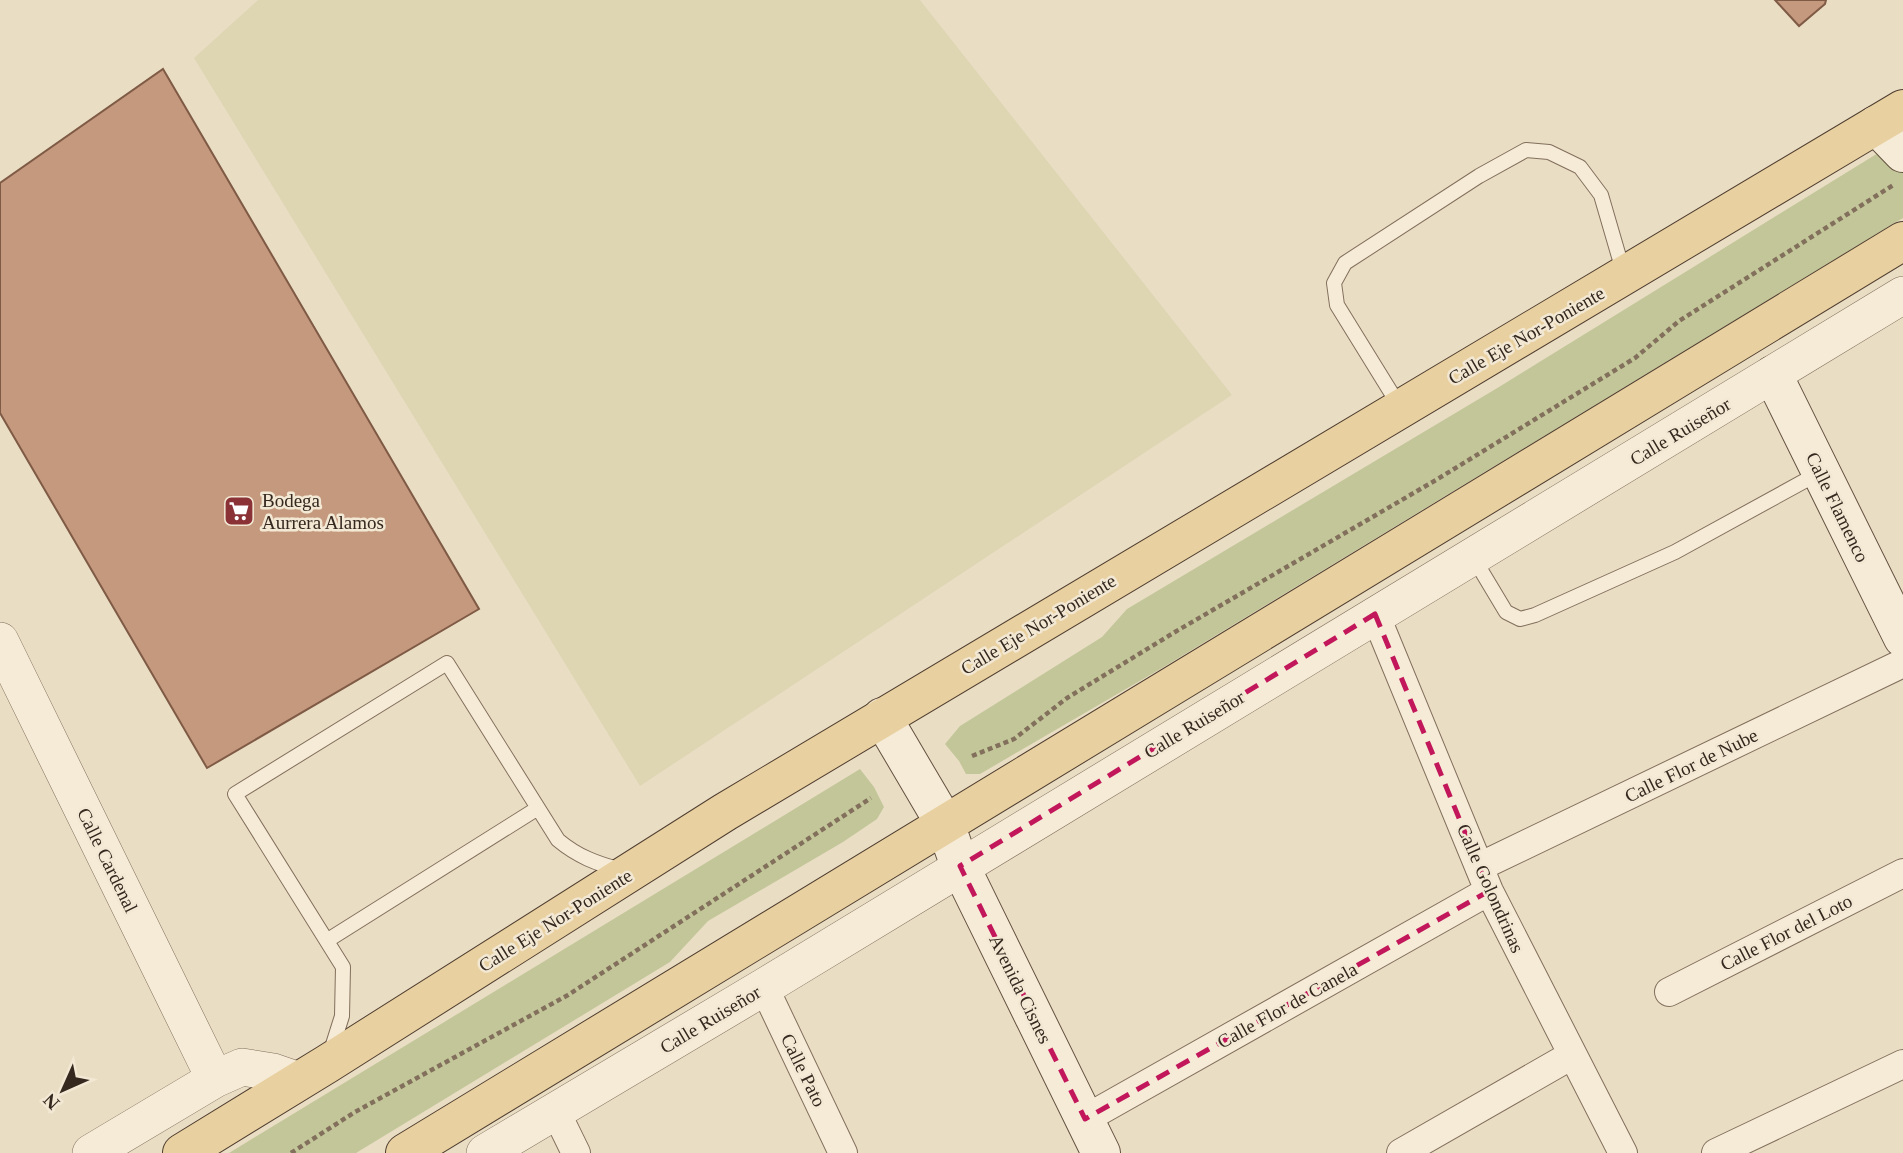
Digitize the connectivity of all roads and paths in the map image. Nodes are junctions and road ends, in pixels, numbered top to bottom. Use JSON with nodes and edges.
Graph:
{"nodes":[{"id":1,"x":1890,"y":117,"type":"edge"},
{"id":2,"x":1899,"y":168,"type":"edge"},
{"id":3,"x":1903,"y":241,"type":"edge"},
{"id":4,"x":1625,"y":277,"type":"junction"},
{"id":5,"x":1903,"y":295,"type":"edge"},
{"id":6,"x":1773,"y":375,"type":"junction"},
{"id":7,"x":1401,"y":408,"type":"junction"},
{"id":8,"x":1821,"y":472,"type":"junction"},
{"id":9,"x":1473,"y":556,"type":"junction"},
{"id":10,"x":1376,"y":614,"type":"junction"},
{"id":11,"x":1903,"y":638,"type":"edge"},
{"id":12,"x":0,"y":641,"type":"edge"},
{"id":13,"x":1903,"y":663,"type":"edge"},
{"id":14,"x":882,"y":717,"type":"junction"},
{"id":15,"x":972,"y":756,"type":"dead end"},
{"id":16,"x":871,"y":798,"type":"dead end"},
{"id":17,"x":538,"y":808,"type":"junction"},
{"id":18,"x":945,"y":824,"type":"junction"},
{"id":19,"x":960,"y":866,"type":"junction"},
{"id":20,"x":630,"y":872,"type":"junction"},
{"id":21,"x":1903,"y":873,"type":"edge"},
{"id":22,"x":1484,"y":879,"type":"junction"},
{"id":23,"x":328,"y":940,"type":"junction"},
{"id":24,"x":764,"y":987,"type":"junction"},
{"id":25,"x":1669,"y":992,"type":"dead end"},
{"id":26,"x":1572,"y":1055,"type":"junction"},
{"id":27,"x":1903,"y":1064,"type":"edge"},
{"id":28,"x":313,"y":1073,"type":"junction"},
{"id":29,"x":215,"y":1079,"type":"junction"},
{"id":30,"x":555,"y":1110,"type":"junction"},
{"id":31,"x":1085,"y":1119,"type":"junction"},
{"id":32,"x":92,"y":1153,"type":"edge"},
{"id":33,"x":182,"y":1153,"type":"edge"},
{"id":34,"x":291,"y":1153,"type":"edge"},
{"id":35,"x":405,"y":1153,"type":"edge"},
{"id":36,"x":485,"y":1153,"type":"edge"},
{"id":37,"x":576,"y":1153,"type":"edge"},
{"id":38,"x":844,"y":1153,"type":"edge"},
{"id":39,"x":1101,"y":1153,"type":"edge"},
{"id":40,"x":1401,"y":1153,"type":"edge"},
{"id":41,"x":1623,"y":1153,"type":"edge"},
{"id":42,"x":1716,"y":1153,"type":"edge"}],
"edges":[{"from":1,"to":2,"type":"main road"},
{"from":1,"to":4,"type":"main road","name":"Calle Eje Nor-Poniente"},
{"from":2,"to":15,"type":"path"},
{"from":3,"to":18,"type":"main road"},
{"from":4,"to":7,"type":"main road","name":"Calle Eje Nor-Poniente"},
{"from":4,"to":7,"type":"lane"},
{"from":5,"to":6,"type":"street","name":"Calle Ruiseñor"},
{"from":6,"to":8,"type":"main road","name":"Calle Flamenco"},
{"from":6,"to":9,"type":"street","name":"Calle Ruiseñor"},
{"from":7,"to":14,"type":"main road","name":"Calle Eje Nor-Poniente"},
{"from":8,"to":9,"type":"lane"},
{"from":8,"to":11,"type":"main road","name":"Calle Flamenco"},
{"from":9,"to":10,"type":"street","name":"Calle Ruiseñor"},
{"from":10,"to":19,"type":"street","name":"Calle Ruiseñor"},
{"from":10,"to":22,"type":"street","name":"Calle Golondrinas"},
{"from":12,"to":29,"type":"street","name":"Calle Cardenal"},
{"from":13,"to":22,"type":"street","name":"Calle Flor de Nube"},
{"from":14,"to":18,"type":"main road","name":"Avenida Cisnes"},
{"from":14,"to":20,"type":"main road","name":"Calle Eje Nor-Poniente"},
{"from":16,"to":34,"type":"path"},
{"from":17,"to":20,"type":"lane"},
{"from":17,"to":23,"type":"lane"},
{"from":17,"to":23,"type":"lane"},
{"from":18,"to":19,"type":"main road","name":"Avenida Cisnes"},
{"from":18,"to":35,"type":"main road"},
{"from":19,"to":24,"type":"street","name":"Calle Ruiseñor"},
{"from":19,"to":31,"type":"main road","name":"Avenida Cisnes"},
{"from":20,"to":28,"type":"main road","name":"Calle Eje Nor-Poniente"},
{"from":21,"to":25,"type":"street","name":"Calle Flor del Loto"},
{"from":22,"to":26,"type":"street","name":"Calle Golondrinas"},
{"from":22,"to":31,"type":"street","name":"Calle Flor de Canela"},
{"from":23,"to":28,"type":"lane"},
{"from":24,"to":30,"type":"street","name":"Calle Ruiseñor"},
{"from":24,"to":38,"type":"street","name":"Calle Pato"},
{"from":26,"to":40,"type":"street"},
{"from":26,"to":41,"type":"street","name":"Calle Golondrinas"},
{"from":27,"to":42,"type":"street"},
{"from":28,"to":29,"type":"street"},
{"from":28,"to":33,"type":"main road","name":"Calle Eje Nor-Poniente"},
{"from":29,"to":32,"type":"street"},
{"from":30,"to":36,"type":"street","name":"Calle Ruiseñor"},
{"from":30,"to":37,"type":"street"},
{"from":31,"to":39,"type":"main road","name":"Avenida Cisnes"}]}
